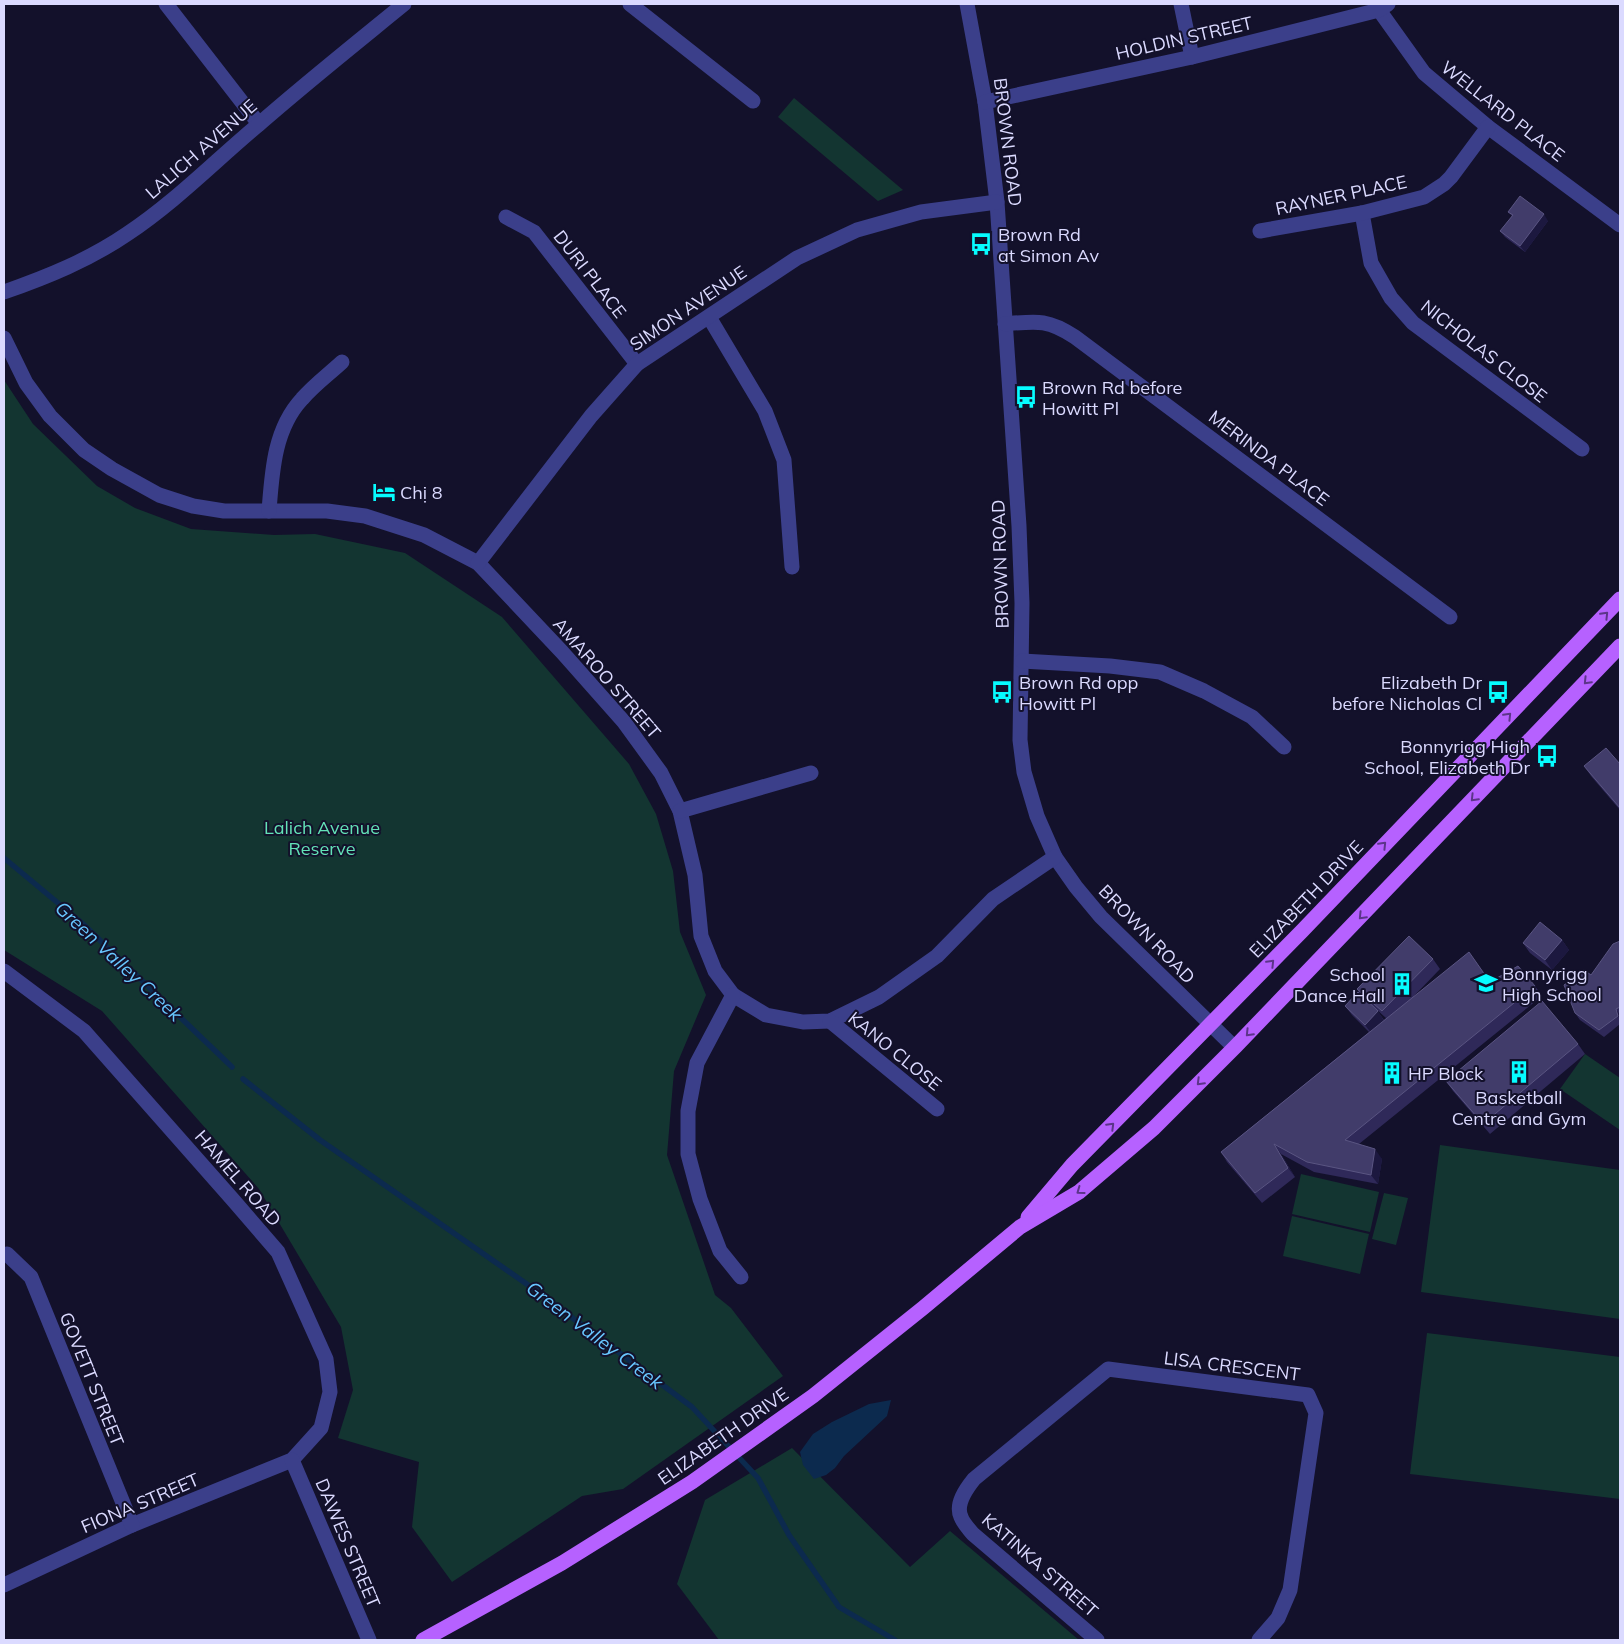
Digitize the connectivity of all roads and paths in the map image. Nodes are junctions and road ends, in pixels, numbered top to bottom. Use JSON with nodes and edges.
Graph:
{"nodes":[{"id":1,"x":166,"y":4,"type":"edge"},
{"id":2,"x":404,"y":4,"type":"edge"},
{"id":3,"x":630,"y":4,"type":"edge"},
{"id":4,"x":967,"y":4,"type":"edge"},
{"id":5,"x":1180,"y":4,"type":"edge"},
{"id":6,"x":1384,"y":7,"type":"edge"},
{"id":7,"x":1192,"y":57,"type":"junction"},
{"id":8,"x":753,"y":101,"type":"dead end"},
{"id":9,"x":985,"y":102,"type":"junction"},
{"id":10,"x":259,"y":124,"type":"junction"},
{"id":11,"x":1488,"y":127,"type":"junction"},
{"id":12,"x":997,"y":202,"type":"junction"},
{"id":13,"x":1362,"y":214,"type":"junction"},
{"id":14,"x":506,"y":217,"type":"dead end"},
{"id":15,"x":1620,"y":225,"type":"edge"},
{"id":16,"x":1260,"y":231,"type":"dead end"},
{"id":17,"x":4,"y":292,"type":"edge"},
{"id":18,"x":708,"y":317,"type":"junction"},
{"id":19,"x":1005,"y":324,"type":"junction"},
{"id":20,"x":4,"y":338,"type":"edge"},
{"id":21,"x":342,"y":362,"type":"dead end"},
{"id":22,"x":637,"y":364,"type":"junction"},
{"id":23,"x":1582,"y":449,"type":"dead end"},
{"id":24,"x":269,"y":511,"type":"junction"},
{"id":25,"x":478,"y":563,"type":"junction"},
{"id":26,"x":792,"y":567,"type":"dead end"},
{"id":27,"x":1620,"y":599,"type":"edge"},
{"id":28,"x":1450,"y":617,"type":"dead end"},
{"id":29,"x":1620,"y":646,"type":"edge"},
{"id":30,"x":1022,"y":661,"type":"junction"},
{"id":31,"x":1284,"y":747,"type":"dead end"},
{"id":32,"x":811,"y":773,"type":"dead end"},
{"id":33,"x":680,"y":811,"type":"junction"},
{"id":34,"x":1055,"y":857,"type":"junction"},
{"id":35,"x":4,"y":971,"type":"edge"},
{"id":36,"x":733,"y":995,"type":"junction"},
{"id":37,"x":830,"y":1022,"type":"junction"},
{"id":38,"x":1211,"y":1024,"type":"junction"},
{"id":39,"x":1234,"y":1047,"type":"junction"},
{"id":40,"x":937,"y":1109,"type":"dead end"},
{"id":41,"x":1020,"y":1227,"type":"junction"},
{"id":42,"x":7,"y":1254,"type":"dead end"},
{"id":43,"x":741,"y":1277,"type":"dead end"},
{"id":44,"x":292,"y":1460,"type":"junction"},
{"id":45,"x":960,"y":1516,"type":"joint"},
{"id":46,"x":132,"y":1525,"type":"junction"},
{"id":47,"x":4,"y":1585,"type":"edge"},
{"id":48,"x":428,"y":1639,"type":"edge"},
{"id":49,"x":369,"y":1640,"type":"edge"},
{"id":50,"x":1097,"y":1640,"type":"edge"},
{"id":51,"x":1259,"y":1640,"type":"edge"}],
"edges":[{"from":1,"to":10,"type":"street"},
{"from":2,"to":10,"type":"street","name":"LALICH AVENUE"},
{"from":3,"to":8,"type":"street"},
{"from":4,"to":9,"type":"street","name":"BROWN ROAD"},
{"from":5,"to":7,"type":"street"},
{"from":6,"to":7,"type":"street","name":"HOLDIN STREET"},
{"from":6,"to":11,"type":"street","name":"WELLARD PLACE"},
{"from":7,"to":9,"type":"street","name":"HOLDIN STREET"},
{"from":9,"to":12,"type":"street","name":"BROWN ROAD"},
{"from":10,"to":17,"type":"street","name":"LALICH AVENUE"},
{"from":11,"to":13,"type":"street","name":"RAYNER PLACE"},
{"from":11,"to":15,"type":"street","name":"WELLARD PLACE"},
{"from":12,"to":18,"type":"street","name":"SIMON AVENUE"},
{"from":12,"to":19,"type":"street","name":"BROWN ROAD"},
{"from":13,"to":16,"type":"street","name":"RAYNER PLACE"},
{"from":13,"to":23,"type":"street","name":"NICHOLAS CLOSE"},
{"from":14,"to":22,"type":"street","name":"DURI PLACE"},
{"from":18,"to":22,"type":"street","name":"SIMON AVENUE"},
{"from":18,"to":26,"type":"street"},
{"from":19,"to":28,"type":"street","name":"MERINDA PLACE"},
{"from":19,"to":30,"type":"street","name":"BROWN ROAD"},
{"from":20,"to":24,"type":"street","name":"AMAROO STREET"},
{"from":21,"to":24,"type":"street"},
{"from":22,"to":25,"type":"street","name":"SIMON AVENUE"},
{"from":24,"to":25,"type":"street","name":"AMAROO STREET"},
{"from":25,"to":33,"type":"street","name":"AMAROO STREET"},
{"from":38,"to":27,"type":"main road","name":"ELIZABETH DRIVE","one_way":true},
{"from":29,"to":39,"type":"main road","name":"ELIZABETH DRIVE","one_way":true},
{"from":30,"to":31,"type":"street"},
{"from":30,"to":34,"type":"street","name":"BROWN ROAD"},
{"from":32,"to":33,"type":"street"},
{"from":33,"to":36,"type":"street","name":"AMAROO STREET"},
{"from":34,"to":37,"type":"street","name":"AMAROO STREET"},
{"from":34,"to":38,"type":"street","name":"BROWN ROAD"},
{"from":35,"to":44,"type":"street","name":"HAMEL ROAD"},
{"from":36,"to":37,"type":"street","name":"AMAROO STREET"},
{"from":36,"to":43,"type":"street"},
{"from":37,"to":40,"type":"street","name":"KANO CLOSE"},
{"from":38,"to":39,"type":"street","name":"BROWN ROAD"},
{"from":41,"to":38,"type":"main road","name":"ELIZABETH DRIVE","one_way":true},
{"from":39,"to":41,"type":"main road","name":"ELIZABETH DRIVE","one_way":true},
{"from":41,"to":48,"type":"main road","name":"ELIZABETH DRIVE"},
{"from":42,"to":46,"type":"street","name":"GOVETT STREET"},
{"from":44,"to":46,"type":"street","name":"FIONA STREET"},
{"from":44,"to":49,"type":"street","name":"DAWES STREET"},
{"from":45,"to":50,"type":"street","name":"KATINKA STREET"},
{"from":45,"to":51,"type":"street","name":"LISA CRESCENT"},
{"from":46,"to":47,"type":"street","name":"FIONA STREET"}]}
